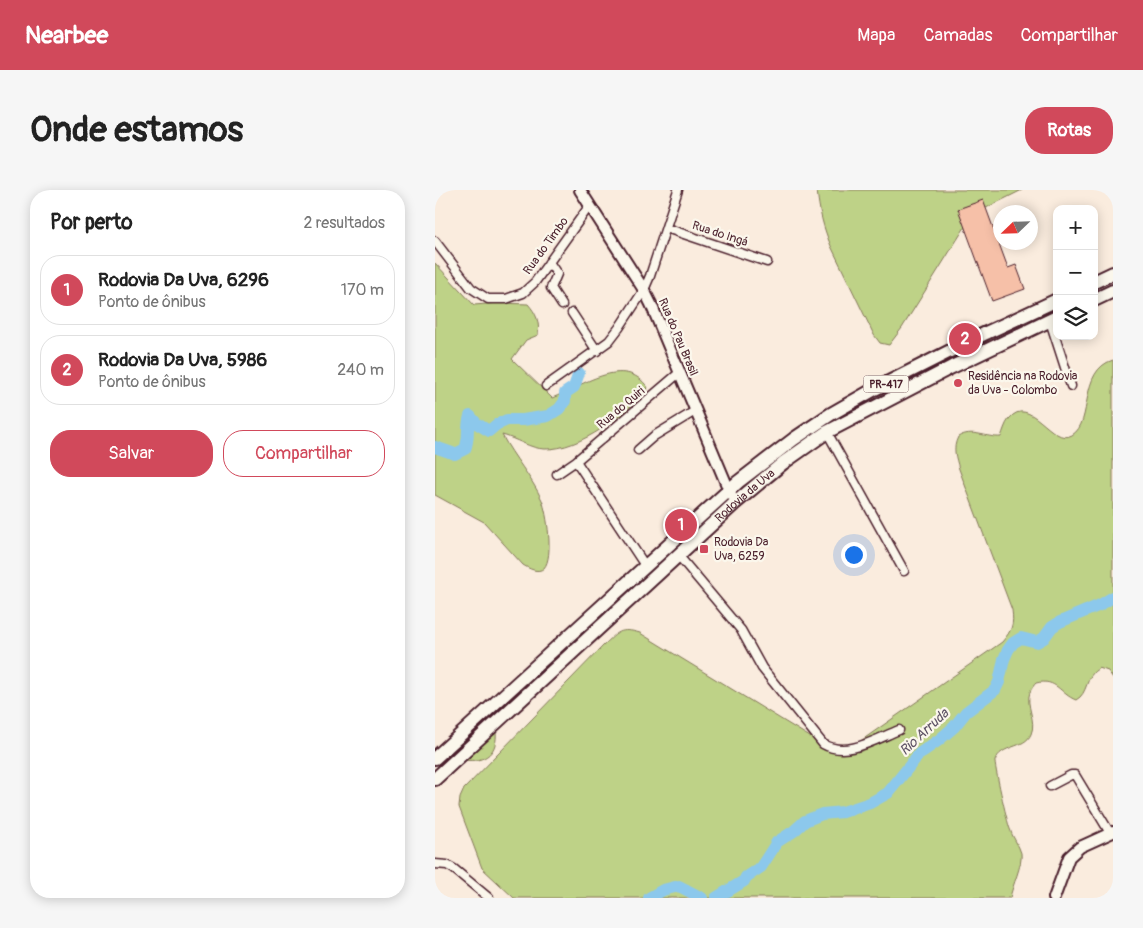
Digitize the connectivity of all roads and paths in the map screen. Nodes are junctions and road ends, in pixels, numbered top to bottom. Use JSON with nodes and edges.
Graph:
{"nodes":[{"id":1,"x":580,"y":190,"type":"edge"},
{"id":2,"x":678,"y":190,"type":"edge"},
{"id":3,"x":590,"y":205,"type":"junction"},
{"id":4,"x":666,"y":228,"type":"junction"},
{"id":5,"x":435,"y":241,"type":"edge"},
{"id":6,"x":549,"y":262,"type":"junction"},
{"id":7,"x":767,"y":262,"type":"dead end"},
{"id":8,"x":1113,"y":274,"type":"edge"},
{"id":9,"x":1098,"y":280,"type":"edge"},
{"id":10,"x":644,"y":290,"type":"junction"},
{"id":11,"x":1113,"y":291,"type":"edge"},
{"id":12,"x":1098,"y":298,"type":"edge"},
{"id":13,"x":1053,"y":302,"type":"edge"},
{"id":14,"x":562,"y":305,"type":"dead end"},
{"id":15,"x":572,"y":313,"type":"dead end"},
{"id":16,"x":1053,"y":319,"type":"edge"},
{"id":17,"x":1059,"y":340,"type":"edge"},
{"id":18,"x":597,"y":350,"type":"junction"},
{"id":19,"x":679,"y":373,"type":"junction"},
{"id":20,"x":546,"y":386,"type":"dead end"},
{"id":21,"x":1071,"y":386,"type":"dead end"},
{"id":22,"x":695,"y":411,"type":"junction"},
{"id":23,"x":827,"y":432,"type":"junction"},
{"id":24,"x":639,"y":450,"type":"dead end"},
{"id":25,"x":576,"y":460,"type":"junction"},
{"id":26,"x":557,"y":474,"type":"dead end"},
{"id":27,"x":729,"y":491,"type":"junction"},
{"id":28,"x":735,"y":503,"type":"junction"},
{"id":29,"x":678,"y":555,"type":"junction"},
{"id":30,"x":646,"y":567,"type":"junction"},
{"id":31,"x":904,"y":571,"type":"dead end"},
{"id":32,"x":899,"y":730,"type":"dead end"},
{"id":33,"x":435,"y":758,"type":"edge"},
{"id":34,"x":435,"y":779,"type":"edge"},
{"id":35,"x":1049,"y":786,"type":"dead end"},
{"id":36,"x":1111,"y":832,"type":"edge"},
{"id":37,"x":435,"y":864,"type":"edge"},
{"id":38,"x":489,"y":898,"type":"edge"},
{"id":39,"x":1054,"y":898,"type":"edge"}],
"edges":[{"from":1,"to":3,"type":"street","name":"Rua do Pau Brasil"},
{"from":2,"to":4,"type":"street"},
{"from":3,"to":6,"type":"street","name":"Rua do Timbo"},
{"from":3,"to":10,"type":"street","name":"Rua do Pau Brasil"},
{"from":4,"to":7,"type":"street","name":"Rua do Ingá"},
{"from":4,"to":10,"type":"street"},
{"from":5,"to":6,"type":"street","name":"Rua do Timbo"},
{"from":6,"to":14,"type":"street"},
{"from":8,"to":9,"type":"main road"},
{"from":10,"to":18,"type":"street"},
{"from":10,"to":19,"type":"street","name":"Rua do Pau Brasil"},
{"from":11,"to":12,"type":"main road"},
{"from":13,"to":27,"type":"main road","name":"Rodovia da Uva","number":"PR-417"},
{"from":15,"to":18,"type":"street"},
{"from":16,"to":23,"type":"main road","name":"Rodovia da Uva","number":"PR-417"},
{"from":17,"to":21,"type":"street"},
{"from":18,"to":20,"type":"street"},
{"from":19,"to":22,"type":"street","name":"Rua do Pau Brasil"},
{"from":19,"to":25,"type":"street","name":"Rua do Quiri"},
{"from":22,"to":24,"type":"street"},
{"from":22,"to":27,"type":"street","name":"Rua do Pau Brasil"},
{"from":23,"to":28,"type":"main road","name":"Rodovia da Uva","number":"PR-417"},
{"from":23,"to":31,"type":"street"},
{"from":25,"to":26,"type":"street","name":"Rua do Quiri"},
{"from":25,"to":30,"type":"street"},
{"from":27,"to":28,"type":"street","name":"Rua do Pau Brasil"},
{"from":27,"to":30,"type":"main road","name":"Rodovia da Uva","number":"PR-417"},
{"from":28,"to":29,"type":"main road","name":"Rodovia da Uva","number":"PR-417"},
{"from":29,"to":32,"type":"street"},
{"from":29,"to":34,"type":"main road","name":"Rodovia da Uva","number":"PR-417"},
{"from":30,"to":33,"type":"main road","name":"Rodovia da Uva","number":"PR-417"},
{"from":35,"to":36,"type":"street"},
{"from":36,"to":39,"type":"street"},
{"from":37,"to":38,"type":"street"}]}
